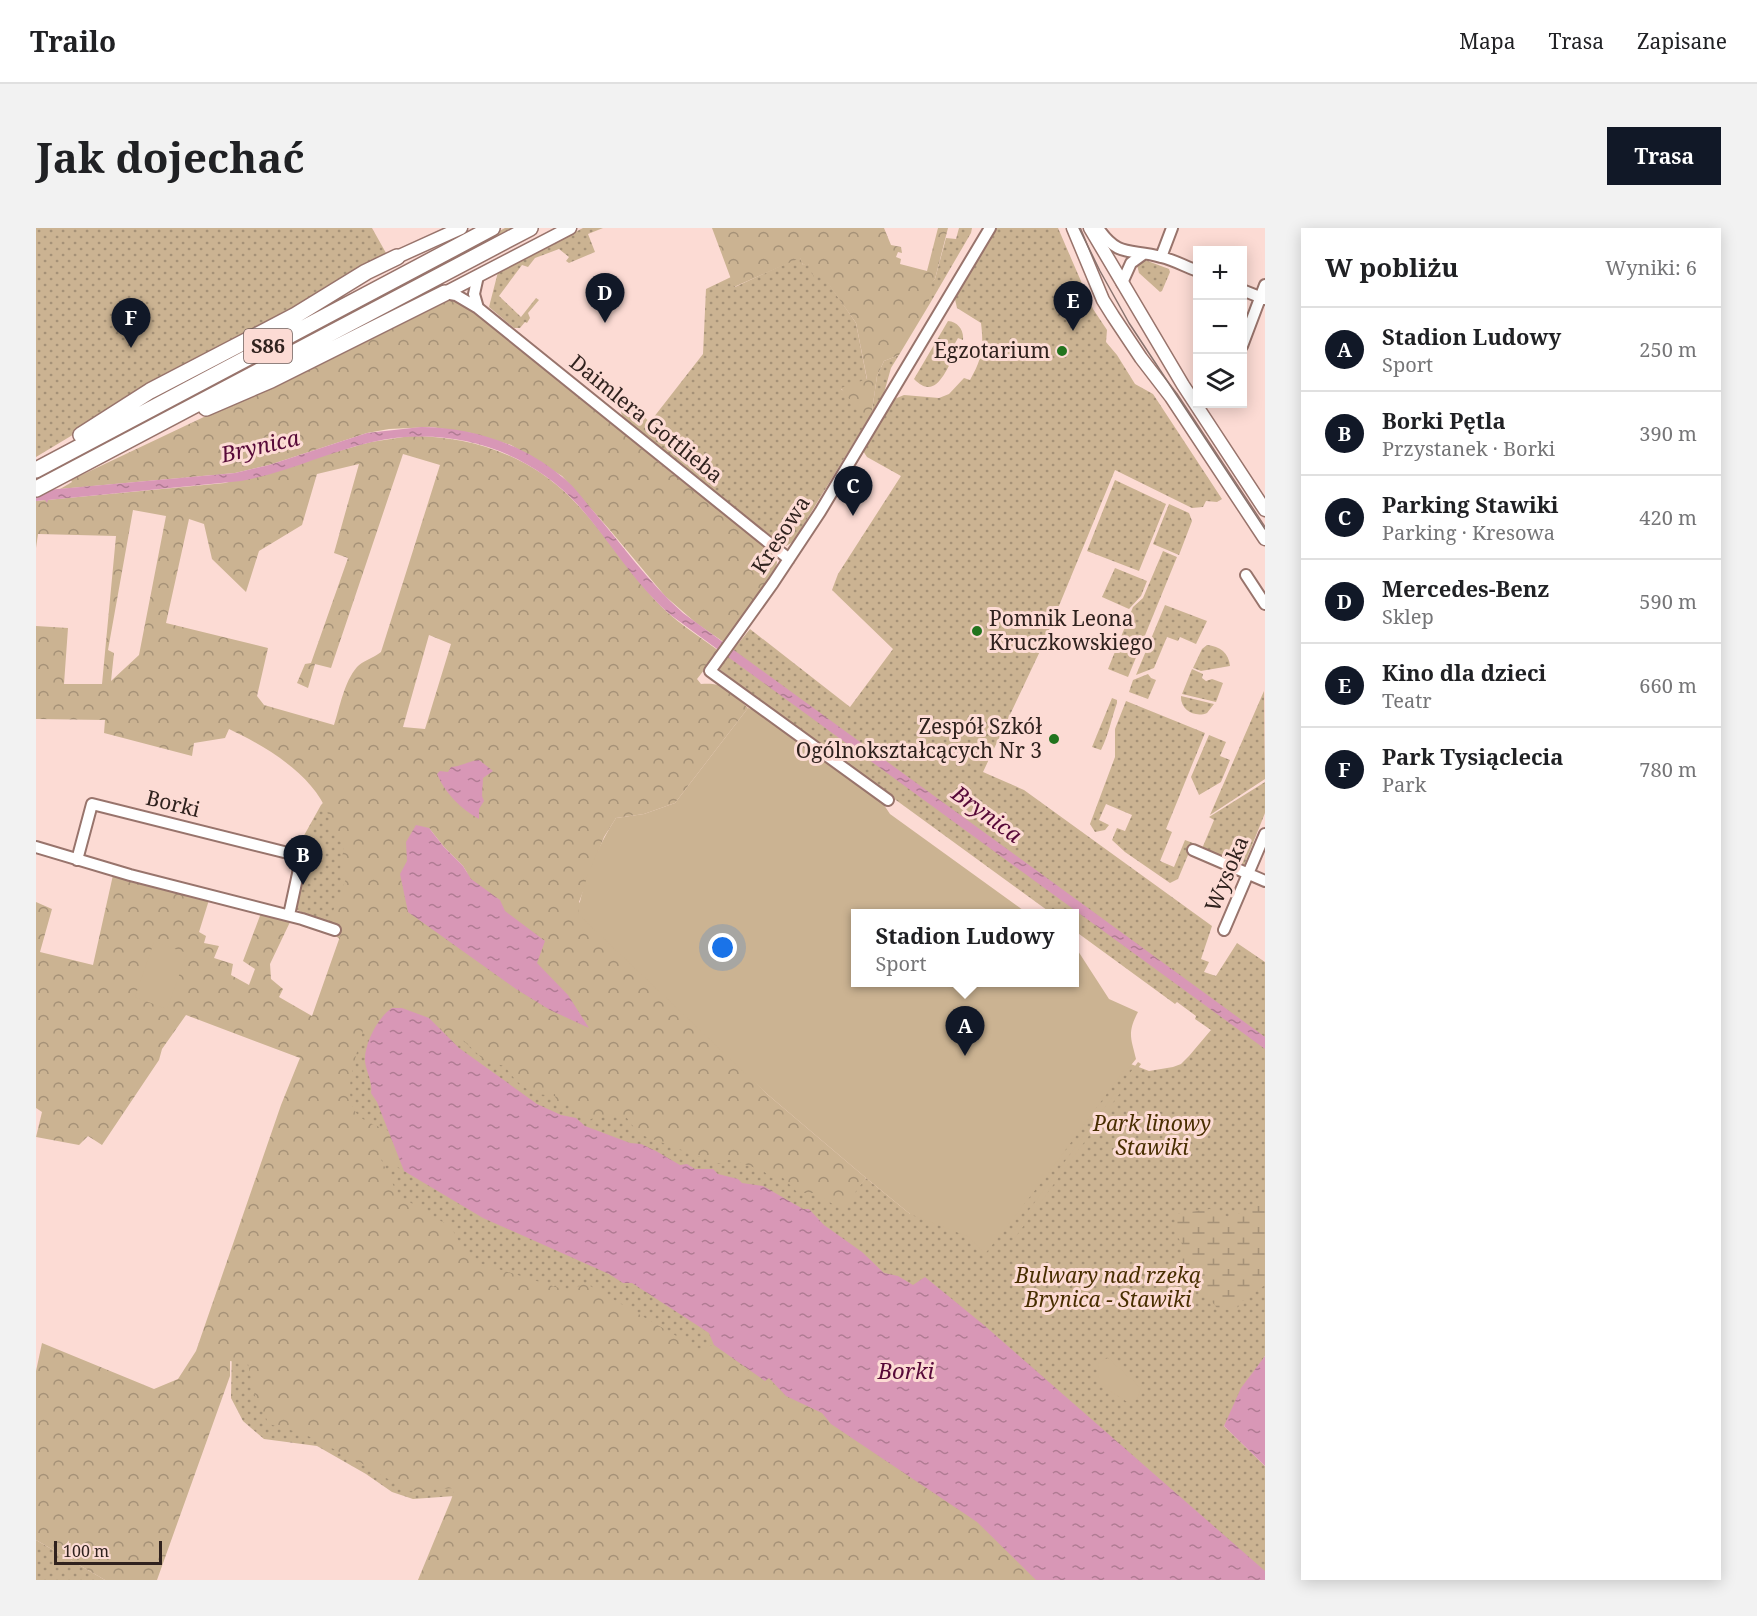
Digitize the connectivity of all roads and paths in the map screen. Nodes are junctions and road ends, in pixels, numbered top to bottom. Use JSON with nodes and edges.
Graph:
{"nodes":[{"id":1,"x":461,"y":228,"type":"edge"},
{"id":2,"x":492,"y":228,"type":"edge"},
{"id":3,"x":530,"y":228,"type":"edge"},
{"id":4,"x":570,"y":228,"type":"edge"},
{"id":5,"x":990,"y":228,"type":"edge"},
{"id":6,"x":1073,"y":228,"type":"edge"},
{"id":7,"x":1090,"y":228,"type":"edge"},
{"id":8,"x":1098,"y":228,"type":"edge"},
{"id":9,"x":1172,"y":228,"type":"edge"},
{"id":10,"x":1142,"y":255,"type":"junction"},
{"id":11,"x":397,"y":257,"type":"joint"},
{"id":12,"x":1161,"y":257,"type":"junction"},
{"id":13,"x":1193,"y":269,"type":"edge"},
{"id":14,"x":478,"y":276,"type":"junction"},
{"id":15,"x":1122,"y":283,"type":"junction"},
{"id":16,"x":1265,"y":285,"type":"edge"},
{"id":17,"x":445,"y":292,"type":"junction"},
{"id":18,"x":1247,"y":292,"type":"edge"},
{"id":19,"x":1263,"y":298,"type":"edge"},
{"id":20,"x":478,"y":308,"type":"junction"},
{"id":21,"x":1247,"y":335,"type":"edge"},
{"id":22,"x":150,"y":429,"type":"junction"},
{"id":23,"x":40,"y":467,"type":"edge"},
{"id":24,"x":36,"y":489,"type":"edge"},
{"id":25,"x":1265,"y":510,"type":"edge"},
{"id":26,"x":1265,"y":539,"type":"edge"},
{"id":27,"x":789,"y":559,"type":"junction"},
{"id":28,"x":1246,"y":575,"type":"dead end"},
{"id":29,"x":1265,"y":604,"type":"edge"},
{"id":30,"x":888,"y":800,"type":"dead end"},
{"id":31,"x":1265,"y":834,"type":"edge"},
{"id":32,"x":36,"y":847,"type":"edge"},
{"id":33,"x":309,"y":848,"type":"dead end"},
{"id":34,"x":1193,"y":850,"type":"dead end"},
{"id":35,"x":77,"y":860,"type":"junction"},
{"id":36,"x":299,"y":860,"type":"junction"},
{"id":37,"x":1248,"y":874,"type":"junction"},
{"id":38,"x":1265,"y":881,"type":"edge"},
{"id":39,"x":289,"y":915,"type":"junction"},
{"id":40,"x":335,"y":930,"type":"dead end"},
{"id":41,"x":1224,"y":930,"type":"dead end"}],
"edges":[{"from":1,"to":11,"type":"main road"},
{"from":2,"to":23,"type":"highway","number":"S86"},
{"from":3,"to":22,"type":"highway","number":"S86"},
{"from":4,"to":14,"type":"main road"},
{"from":5,"to":27,"type":"street","name":"Kresowa"},
{"from":6,"to":26,"type":"main road"},
{"from":7,"to":15,"type":"main road"},
{"from":8,"to":10,"type":"street"},
{"from":9,"to":12,"type":"street"},
{"from":10,"to":12,"type":"street"},
{"from":10,"to":15,"type":"street"},
{"from":11,"to":23,"type":"highway"},
{"from":12,"to":13,"type":"street"},
{"from":14,"to":17,"type":"main road"},
{"from":14,"to":20,"type":"street"},
{"from":15,"to":25,"type":"main road"},
{"from":16,"to":19,"type":"street"},
{"from":17,"to":20,"type":"street","name":"Daimlera Gottlieba"},
{"from":17,"to":22,"type":"highway"},
{"from":18,"to":19,"type":"street"},
{"from":19,"to":21,"type":"street"},
{"from":20,"to":27,"type":"street","name":"Daimlera Gottlieba"},
{"from":22,"to":24,"type":"highway","number":"S86"},
{"from":27,"to":30,"type":"street","name":"Kresowa"},
{"from":28,"to":29,"type":"street"},
{"from":31,"to":37,"type":"street","name":"Wysoka"},
{"from":32,"to":35,"type":"street"},
{"from":33,"to":36,"type":"street"},
{"from":34,"to":37,"type":"street"},
{"from":35,"to":36,"type":"street","name":"Borki"},
{"from":35,"to":39,"type":"street"},
{"from":36,"to":39,"type":"street"},
{"from":37,"to":38,"type":"street"},
{"from":37,"to":41,"type":"street","name":"Wysoka"},
{"from":39,"to":40,"type":"street"}]}
